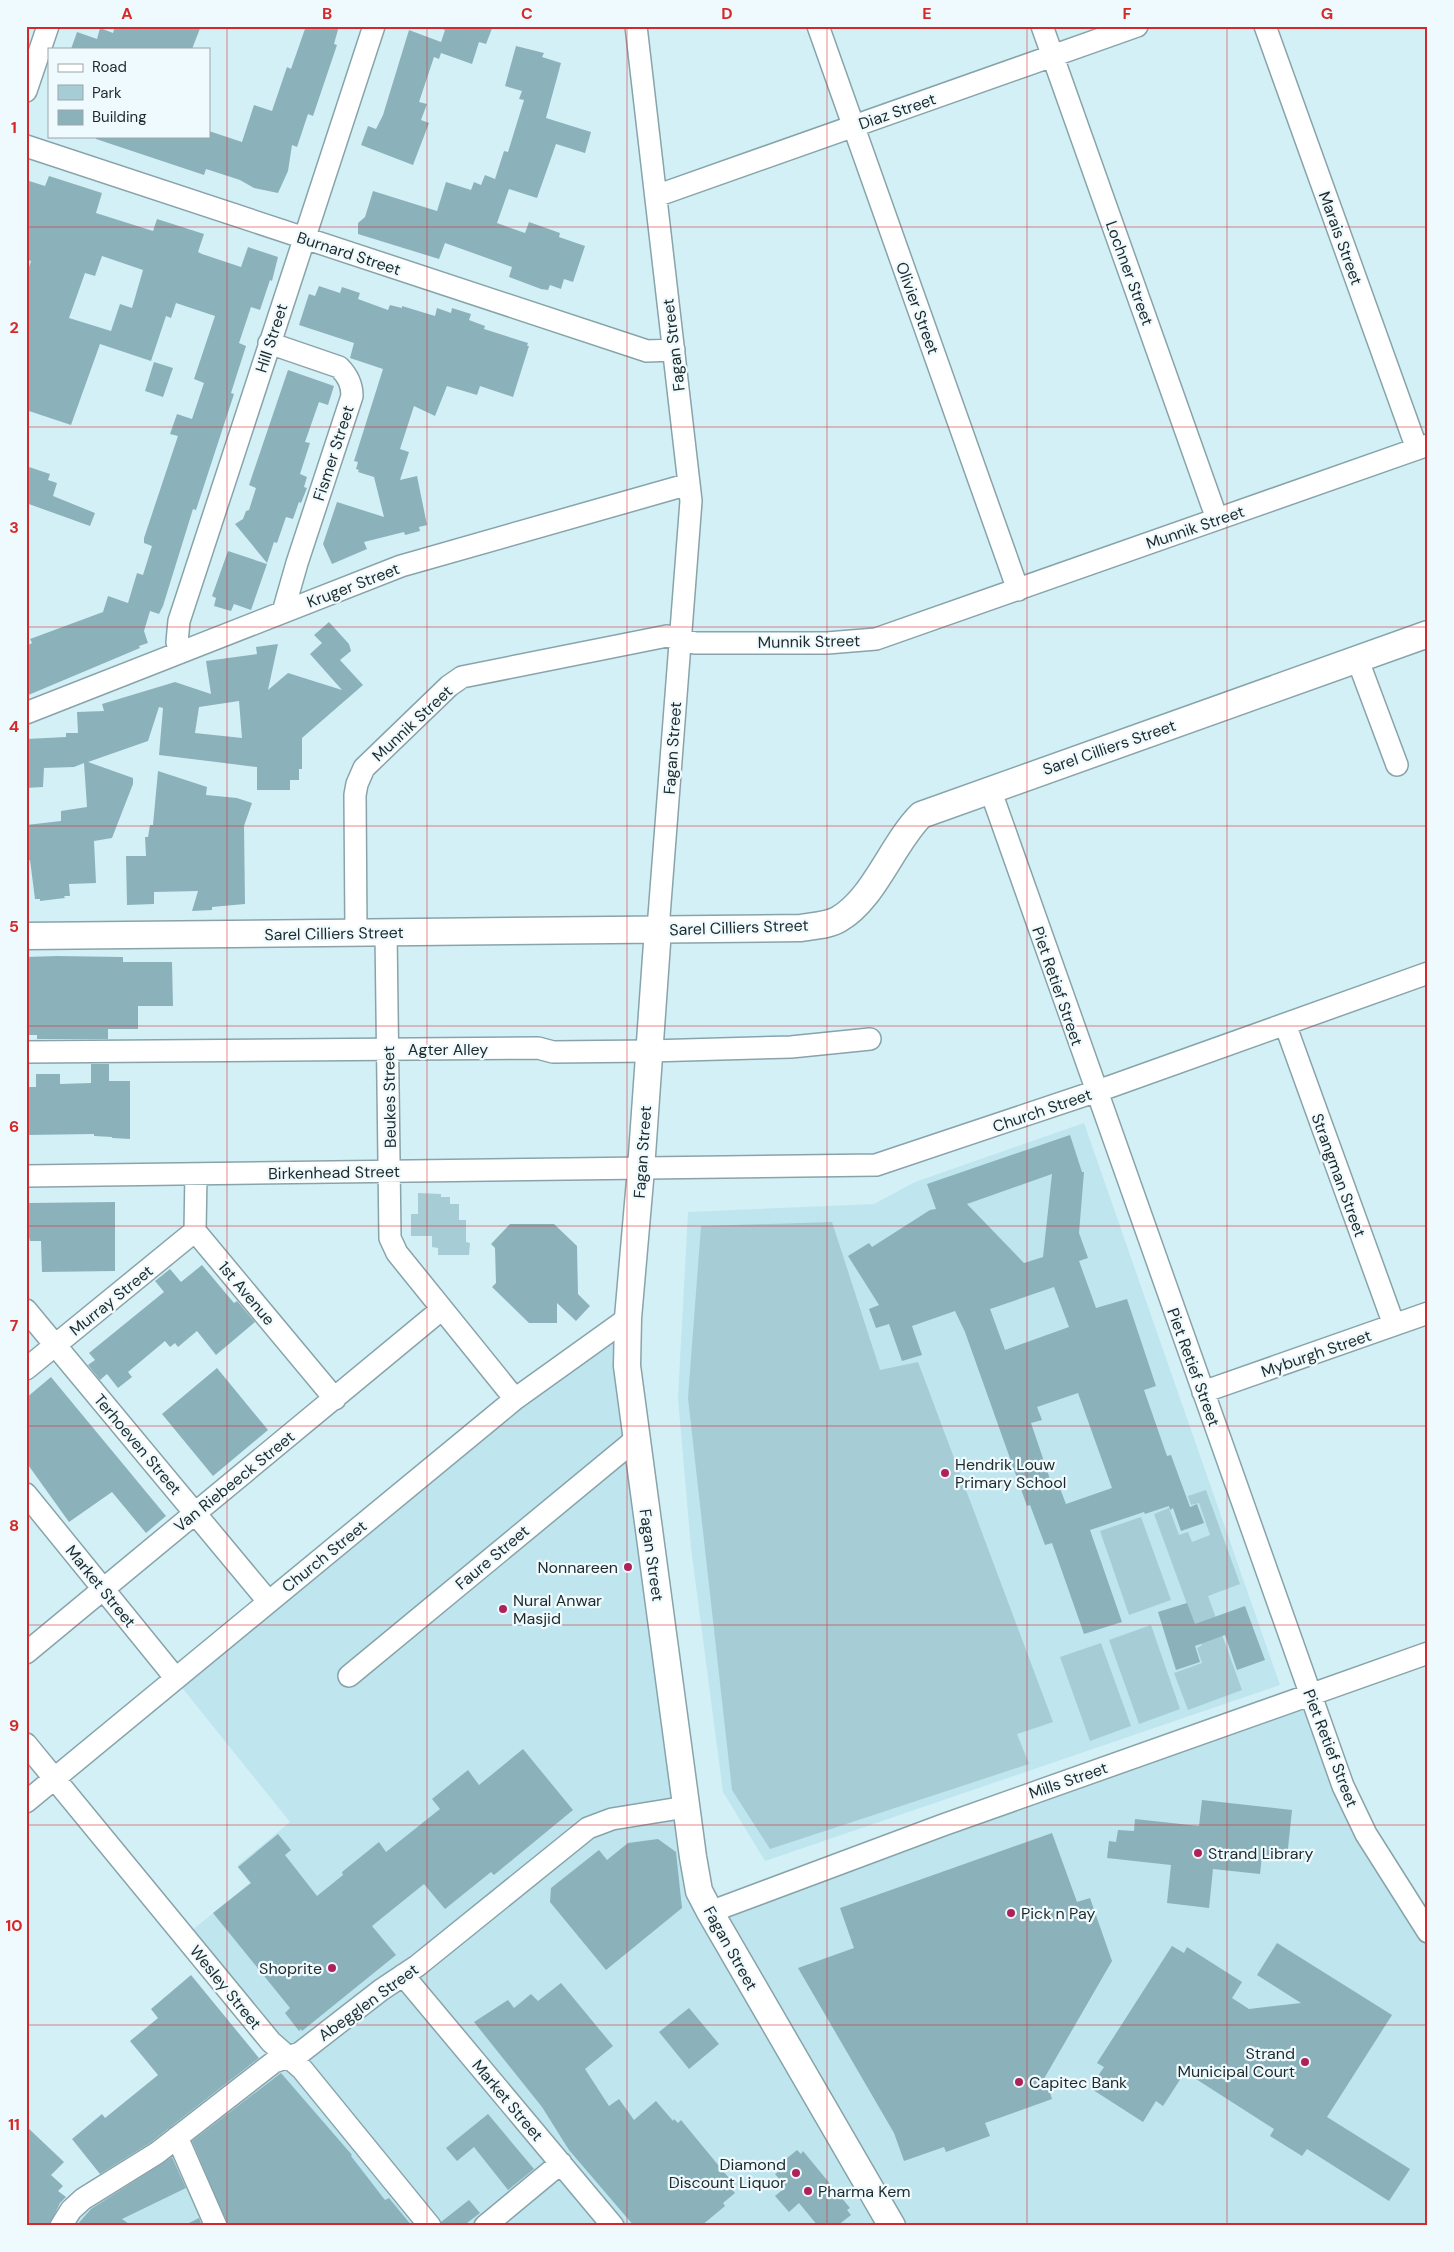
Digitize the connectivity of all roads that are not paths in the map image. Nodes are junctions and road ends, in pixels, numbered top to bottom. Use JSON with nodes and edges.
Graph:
{"nodes":[{"id":1,"x":48,"y":26,"type":"edge"},
{"id":2,"x":374,"y":26,"type":"edge"},
{"id":3,"x":636,"y":26,"type":"edge"},
{"id":4,"x":818,"y":26,"type":"edge"},
{"id":5,"x":1042,"y":26,"type":"edge"},
{"id":6,"x":1137,"y":26,"type":"edge"},
{"id":7,"x":1265,"y":26,"type":"edge"},
{"id":8,"x":1052,"y":56,"type":"junction"},
{"id":9,"x":26,"y":91,"type":"edge"},
{"id":10,"x":853,"y":127,"type":"junction"},
{"id":11,"x":26,"y":146,"type":"edge"},
{"id":12,"x":656,"y":196,"type":"junction"},
{"id":13,"x":304,"y":238,"type":"junction"},
{"id":14,"x":269,"y":343,"type":"junction"},
{"id":15,"x":674,"y":350,"type":"junction"},
{"id":16,"x":1422,"y":447,"type":"edge"},
{"id":17,"x":689,"y":484,"type":"junction"},
{"id":18,"x":1217,"y":519,"type":"junction"},
{"id":19,"x":1018,"y":590,"type":"junction"},
{"id":20,"x":283,"y":612,"type":"junction"},
{"id":21,"x":1428,"y":634,"type":"edge"},
{"id":22,"x":681,"y":639,"type":"junction"},
{"id":23,"x":180,"y":652,"type":"junction"},
{"id":24,"x":1357,"y":658,"type":"junction"},
{"id":25,"x":26,"y":713,"type":"edge"},
{"id":26,"x":1397,"y":765,"type":"dead end"},
{"id":27,"x":990,"y":789,"type":"junction"},
{"id":28,"x":658,"y":929,"type":"junction"},
{"id":29,"x":356,"y":932,"type":"junction"},
{"id":30,"x":386,"y":932,"type":"junction"},
{"id":31,"x":26,"y":936,"type":"edge"},
{"id":32,"x":1428,"y":973,"type":"edge"},
{"id":33,"x":1285,"y":1024,"type":"junction"},
{"id":34,"x":870,"y":1039,"type":"dead end"},
{"id":35,"x":388,"y":1049,"type":"junction"},
{"id":36,"x":650,"y":1051,"type":"junction"},
{"id":37,"x":26,"y":1052,"type":"edge"},
{"id":38,"x":1095,"y":1091,"type":"junction"},
{"id":39,"x":642,"y":1168,"type":"junction"},
{"id":40,"x":390,"y":1172,"type":"junction"},
{"id":41,"x":196,"y":1174,"type":"junction"},
{"id":42,"x":26,"y":1176,"type":"edge"},
{"id":43,"x":195,"y":1230,"type":"junction"},
{"id":44,"x":442,"y":1309,"type":"junction"},
{"id":45,"x":26,"y":1310,"type":"edge"},
{"id":46,"x":1428,"y":1313,"type":"edge"},
{"id":47,"x":628,"y":1318,"type":"junction"},
{"id":48,"x":1394,"y":1325,"type":"junction"},
{"id":49,"x":56,"y":1345,"type":"junction"},
{"id":50,"x":26,"y":1369,"type":"edge"},
{"id":51,"x":1203,"y":1392,"type":"junction"},
{"id":52,"x":335,"y":1399,"type":"junction"},
{"id":53,"x":515,"y":1399,"type":"junction"},
{"id":54,"x":636,"y":1439,"type":"junction"},
{"id":55,"x":26,"y":1494,"type":"edge"},
{"id":56,"x":195,"y":1513,"type":"junction"},
{"id":57,"x":104,"y":1589,"type":"junction"},
{"id":58,"x":266,"y":1603,"type":"junction"},
{"id":59,"x":26,"y":1653,"type":"edge"},
{"id":60,"x":1428,"y":1653,"type":"edge"},
{"id":61,"x":349,"y":1676,"type":"dead end"},
{"id":62,"x":174,"y":1679,"type":"junction"},
{"id":63,"x":1310,"y":1694,"type":"junction"},
{"id":64,"x":26,"y":1744,"type":"edge"},
{"id":65,"x":55,"y":1779,"type":"junction"},
{"id":66,"x":26,"y":1802,"type":"edge"},
{"id":67,"x":686,"y":1807,"type":"junction"},
{"id":68,"x":710,"y":1912,"type":"junction"},
{"id":69,"x":1428,"y":1932,"type":"edge"},
{"id":70,"x":403,"y":1975,"type":"junction"},
{"id":71,"x":288,"y":2057,"type":"junction"},
{"id":72,"x":177,"y":2137,"type":"junction"},
{"id":73,"x":561,"y":2163,"type":"junction"},
{"id":74,"x":889,"y":2225,"type":"edge"},
{"id":75,"x":61,"y":2226,"type":"edge"},
{"id":76,"x":216,"y":2226,"type":"edge"},
{"id":77,"x":430,"y":2226,"type":"edge"},
{"id":78,"x":484,"y":2226,"type":"edge"},
{"id":79,"x":613,"y":2226,"type":"edge"}],
"edges":[{"from":1,"to":9,"type":"street"},
{"from":2,"to":13,"type":"street","name":"Hill Street"},
{"from":3,"to":12,"type":"street","name":"Fagan Street"},
{"from":4,"to":10,"type":"street","name":"Olivier Street"},
{"from":5,"to":8,"type":"street","name":"Lochner Street"},
{"from":6,"to":8,"type":"street","name":"Diaz Street"},
{"from":7,"to":16,"type":"street","name":"Marais Street"},
{"from":8,"to":10,"type":"street","name":"Diaz Street"},
{"from":8,"to":18,"type":"street","name":"Lochner Street"},
{"from":10,"to":12,"type":"street","name":"Diaz Street"},
{"from":10,"to":19,"type":"street","name":"Olivier Street"},
{"from":11,"to":13,"type":"street","name":"Burnard Street"},
{"from":12,"to":15,"type":"street","name":"Fagan Street"},
{"from":13,"to":14,"type":"street","name":"Hill Street"},
{"from":13,"to":15,"type":"street","name":"Burnard Street"},
{"from":14,"to":20,"type":"street","name":"Fismer Street"},
{"from":14,"to":23,"type":"street","name":"Hill Street"},
{"from":15,"to":17,"type":"street","name":"Fagan Street"},
{"from":16,"to":18,"type":"street","name":"Munnik Street"},
{"from":17,"to":20,"type":"street","name":"Kruger Street"},
{"from":17,"to":22,"type":"street","name":"Fagan Street"},
{"from":18,"to":19,"type":"street","name":"Munnik Street"},
{"from":19,"to":22,"type":"street","name":"Munnik Street"},
{"from":20,"to":23,"type":"street","name":"Kruger Street"},
{"from":21,"to":24,"type":"street","name":"Sarel Cilliers Street"},
{"from":22,"to":28,"type":"street","name":"Fagan Street"},
{"from":22,"to":29,"type":"street","name":"Munnik Street"},
{"from":23,"to":25,"type":"street","name":"Kruger Street"},
{"from":24,"to":26,"type":"street"},
{"from":24,"to":27,"type":"street","name":"Sarel Cilliers Street"},
{"from":27,"to":28,"type":"street","name":"Sarel Cilliers Street"},
{"from":27,"to":38,"type":"street","name":"Piet Retief Street"},
{"from":28,"to":30,"type":"street","name":"Sarel Cilliers Street"},
{"from":28,"to":36,"type":"street","name":"Fagan Street"},
{"from":29,"to":30,"type":"street","name":"Sarel Cilliers Street"},
{"from":29,"to":31,"type":"street","name":"Sarel Cilliers Street"},
{"from":30,"to":35,"type":"street","name":"Beukes Street"},
{"from":32,"to":33,"type":"street","name":"Church Street"},
{"from":33,"to":38,"type":"street","name":"Church Street"},
{"from":33,"to":48,"type":"street","name":"Strangman Street"},
{"from":34,"to":36,"type":"street","name":"Agter Alley"},
{"from":35,"to":36,"type":"street","name":"Agter Alley"},
{"from":35,"to":37,"type":"street","name":"Agter Alley"},
{"from":35,"to":40,"type":"street","name":"Beukes Street"},
{"from":36,"to":39,"type":"street","name":"Fagan Street"},
{"from":38,"to":39,"type":"street","name":"Church Street"},
{"from":38,"to":51,"type":"street","name":"Piet Retief Street"},
{"from":39,"to":40,"type":"street","name":"Birkenhead Street"},
{"from":39,"to":47,"type":"street","name":"Fagan Street"},
{"from":40,"to":41,"type":"street","name":"Birkenhead Street"},
{"from":40,"to":44,"type":"street","name":"Beukes Street"},
{"from":41,"to":42,"type":"street","name":"Birkenhead Street"},
{"from":41,"to":43,"type":"street"},
{"from":43,"to":49,"type":"street","name":"Murray Street"},
{"from":43,"to":52,"type":"street","name":"1st Avenue"},
{"from":44,"to":52,"type":"street","name":"Van Riebeeck Street"},
{"from":44,"to":53,"type":"street","name":"Beukes Street"},
{"from":45,"to":49,"type":"street","name":"Terhoeven Street"},
{"from":46,"to":48,"type":"street","name":"Myburgh Street"},
{"from":47,"to":53,"type":"street","name":"Church Street"},
{"from":47,"to":54,"type":"street","name":"Fagan Street"},
{"from":48,"to":51,"type":"street","name":"Myburgh Street"},
{"from":49,"to":50,"type":"street","name":"Murray Street"},
{"from":49,"to":56,"type":"street","name":"Terhoeven Street"},
{"from":51,"to":63,"type":"street","name":"Piet Retief Street"},
{"from":52,"to":56,"type":"street","name":"Van Riebeeck Street"},
{"from":53,"to":58,"type":"street","name":"Church Street"},
{"from":54,"to":61,"type":"street","name":"Faure Street"},
{"from":54,"to":67,"type":"street","name":"Fagan Street"},
{"from":55,"to":57,"type":"street","name":"Market Street"},
{"from":56,"to":57,"type":"street","name":"Van Riebeeck Street"},
{"from":56,"to":58,"type":"street","name":"Terhoeven Street"},
{"from":57,"to":59,"type":"street","name":"Van Riebeeck Street"},
{"from":57,"to":62,"type":"street","name":"Market Street"},
{"from":58,"to":62,"type":"street","name":"Church Street"},
{"from":60,"to":63,"type":"street","name":"Mills Street"},
{"from":62,"to":65,"type":"street","name":"Church Street"},
{"from":63,"to":68,"type":"street","name":"Mills Street"},
{"from":63,"to":69,"type":"street","name":"Piet Retief Street"},
{"from":64,"to":65,"type":"street","name":"Wesley Street"},
{"from":65,"to":66,"type":"street","name":"Church Street"},
{"from":65,"to":71,"type":"street","name":"Wesley Street"},
{"from":67,"to":68,"type":"street","name":"Fagan Street"},
{"from":67,"to":70,"type":"street","name":"Abegglen Street"},
{"from":68,"to":74,"type":"street","name":"Fagan Street"},
{"from":70,"to":71,"type":"street","name":"Abegglen Street"},
{"from":70,"to":73,"type":"street","name":"Market Street"},
{"from":71,"to":72,"type":"street","name":"Abegglen Street"},
{"from":71,"to":77,"type":"street","name":"Wesley Street"},
{"from":72,"to":75,"type":"street","name":"Abegglen Street"},
{"from":72,"to":76,"type":"street"},
{"from":73,"to":78,"type":"street"},
{"from":73,"to":79,"type":"street","name":"Market Street"}]}
